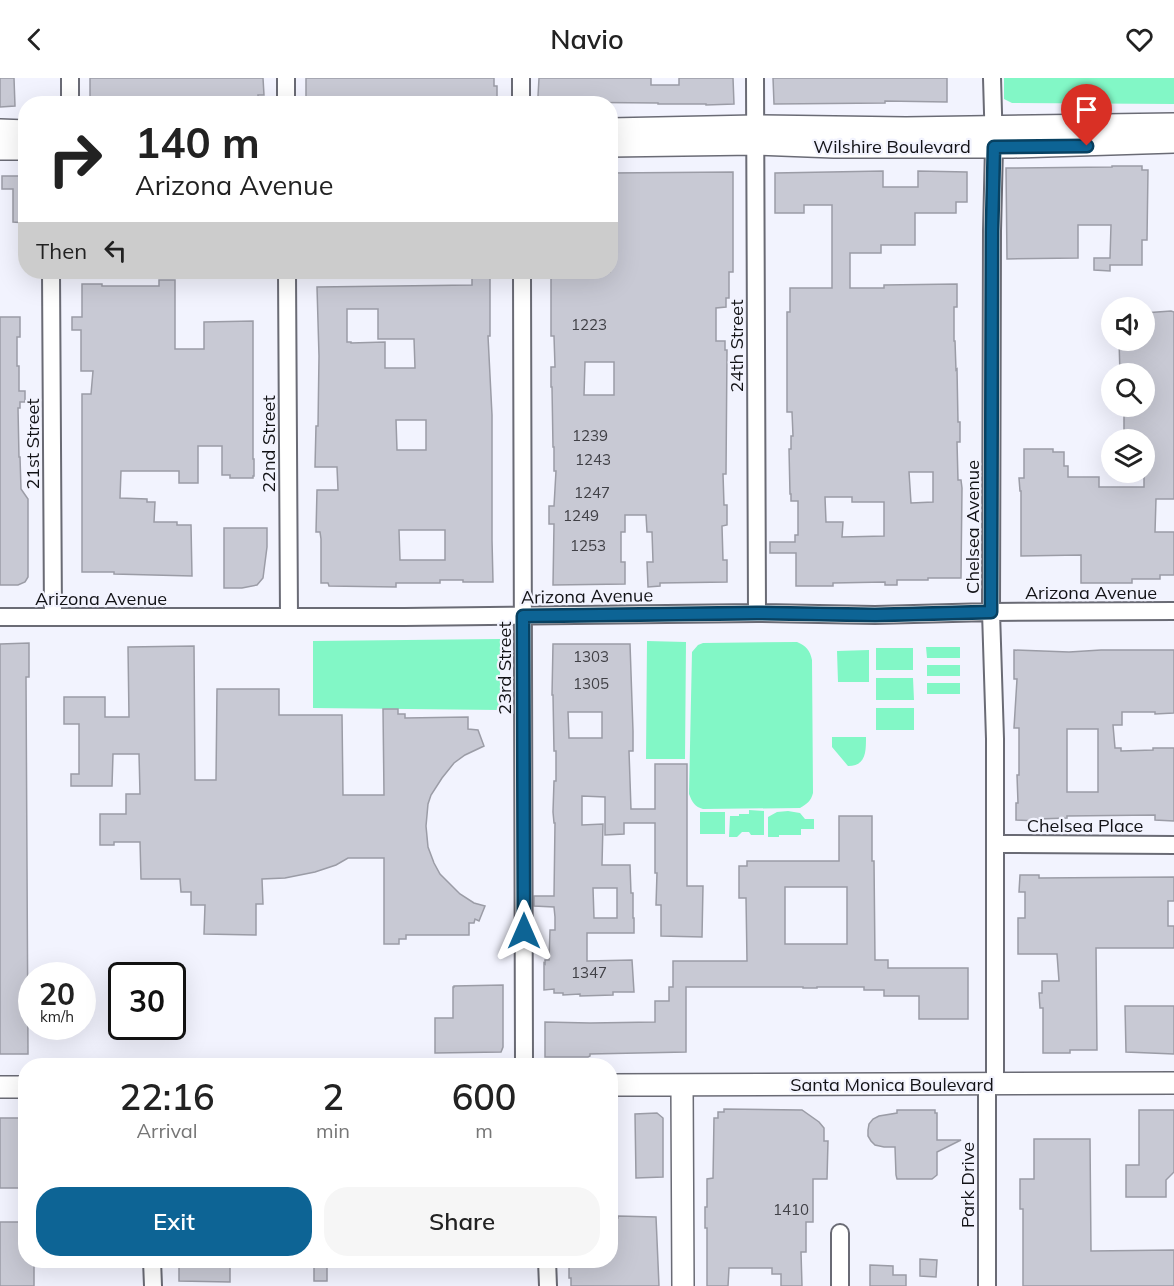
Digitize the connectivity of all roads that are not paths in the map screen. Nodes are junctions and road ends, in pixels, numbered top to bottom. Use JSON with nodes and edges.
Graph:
{"nodes":[{"id":1,"x":70,"y":78,"type":"edge"},
{"id":2,"x":286,"y":78,"type":"edge"},
{"id":3,"x":521,"y":78,"type":"edge"},
{"id":4,"x":755,"y":78,"type":"edge"},
{"id":5,"x":992,"y":78,"type":"edge"},
{"id":6,"x":70,"y":96,"type":"edge"},
{"id":7,"x":286,"y":96,"type":"edge"},
{"id":8,"x":521,"y":96,"type":"edge"},
{"id":9,"x":1174,"y":124,"type":"edge"},
{"id":10,"x":618,"y":129,"type":"edge"},
{"id":11,"x":0,"y":130,"type":"edge"},
{"id":12,"x":18,"y":130,"type":"edge"},
{"id":13,"x":755,"y":135,"type":"junction"},
{"id":14,"x":1105,"y":135,"type":"junction"},
{"id":15,"x":994,"y":137,"type":"junction"},
{"id":16,"x":1174,"y":142,"type":"edge"},
{"id":17,"x":618,"y":145,"type":"edge"},
{"id":18,"x":0,"y":149,"type":"edge"},
{"id":19,"x":18,"y":149,"type":"edge"},
{"id":20,"x":51,"y":279,"type":"edge"},
{"id":21,"x":287,"y":279,"type":"edge"},
{"id":22,"x":522,"y":279,"type":"edge"},
{"id":23,"x":1174,"y":611,"type":"edge"},
{"id":24,"x":991,"y":612,"type":"junction"},
{"id":25,"x":757,"y":613,"type":"junction"},
{"id":26,"x":523,"y":616,"type":"junction"},
{"id":27,"x":0,"y":617,"type":"edge"},
{"id":28,"x":53,"y":617,"type":"junction"},
{"id":29,"x":289,"y":617,"type":"junction"},
{"id":30,"x":996,"y":844,"type":"junction"},
{"id":31,"x":1174,"y":845,"type":"edge"},
{"id":32,"x":524,"y":1058,"type":"edge"},
{"id":33,"x":1174,"y":1083,"type":"edge"},
{"id":34,"x":991,"y":1084,"type":"junction"},
{"id":35,"x":618,"y":1085,"type":"edge"},
{"id":36,"x":682,"y":1085,"type":"junction"},
{"id":37,"x":0,"y":1087,"type":"edge"},
{"id":38,"x":18,"y":1087,"type":"edge"},
{"id":39,"x":840,"y":1233,"type":"dead end"},
{"id":40,"x":152,"y":1268,"type":"edge"},
{"id":41,"x":548,"y":1268,"type":"edge"},
{"id":42,"x":153,"y":1286,"type":"edge"},
{"id":43,"x":548,"y":1286,"type":"edge"},
{"id":44,"x":683,"y":1286,"type":"edge"},
{"id":45,"x":840,"y":1286,"type":"edge"},
{"id":46,"x":987,"y":1286,"type":"edge"}],
"edges":[{"from":1,"to":6,"type":"street"},
{"from":2,"to":7,"type":"street"},
{"from":3,"to":8,"type":"street"},
{"from":4,"to":13,"type":"street","name":"24th Street"},
{"from":5,"to":15,"type":"street","name":"Chelsea Avenue"},
{"from":9,"to":14,"type":"main road","name":"Wilshire Boulevard"},
{"from":10,"to":13,"type":"main road","name":"Wilshire Boulevard"},
{"from":11,"to":12,"type":"main road"},
{"from":13,"to":15,"type":"main road","name":"Wilshire Boulevard"},
{"from":13,"to":17,"type":"main road","name":"Wilshire Boulevard"},
{"from":13,"to":25,"type":"street","name":"24th Street"},
{"from":14,"to":15,"type":"main road","name":"Wilshire Boulevard"},
{"from":14,"to":16,"type":"main road","name":"Wilshire Boulevard"},
{"from":15,"to":24,"type":"street","name":"Chelsea Avenue"},
{"from":18,"to":19,"type":"main road"},
{"from":20,"to":28,"type":"street","name":"21st Street"},
{"from":21,"to":29,"type":"street","name":"22nd Street"},
{"from":22,"to":26,"type":"street","name":"23rd Street"},
{"from":23,"to":24,"type":"street","name":"Arizona Avenue"},
{"from":24,"to":25,"type":"street","name":"Arizona Avenue"},
{"from":24,"to":30,"type":"street","name":"Chelsea Avenue"},
{"from":25,"to":26,"type":"street","name":"Arizona Avenue"},
{"from":26,"to":29,"type":"street","name":"Arizona Avenue"},
{"from":26,"to":32,"type":"street","name":"23rd Street"},
{"from":27,"to":28,"type":"street","name":"Arizona Avenue"},
{"from":28,"to":29,"type":"street","name":"Arizona Avenue"},
{"from":30,"to":31,"type":"street","name":"Chelsea Place"},
{"from":30,"to":34,"type":"street","name":"Chelsea Avenue"},
{"from":33,"to":34,"type":"main road","name":"Santa Monica Boulevard"},
{"from":34,"to":36,"type":"main road","name":"Santa Monica Boulevard"},
{"from":34,"to":46,"type":"street","name":"Park Drive"},
{"from":35,"to":36,"type":"main road","name":"Santa Monica Boulevard"},
{"from":36,"to":44,"type":"main road"},
{"from":37,"to":38,"type":"main road"},
{"from":39,"to":45,"type":"street"},
{"from":40,"to":42,"type":"street"},
{"from":41,"to":43,"type":"street"}]}
